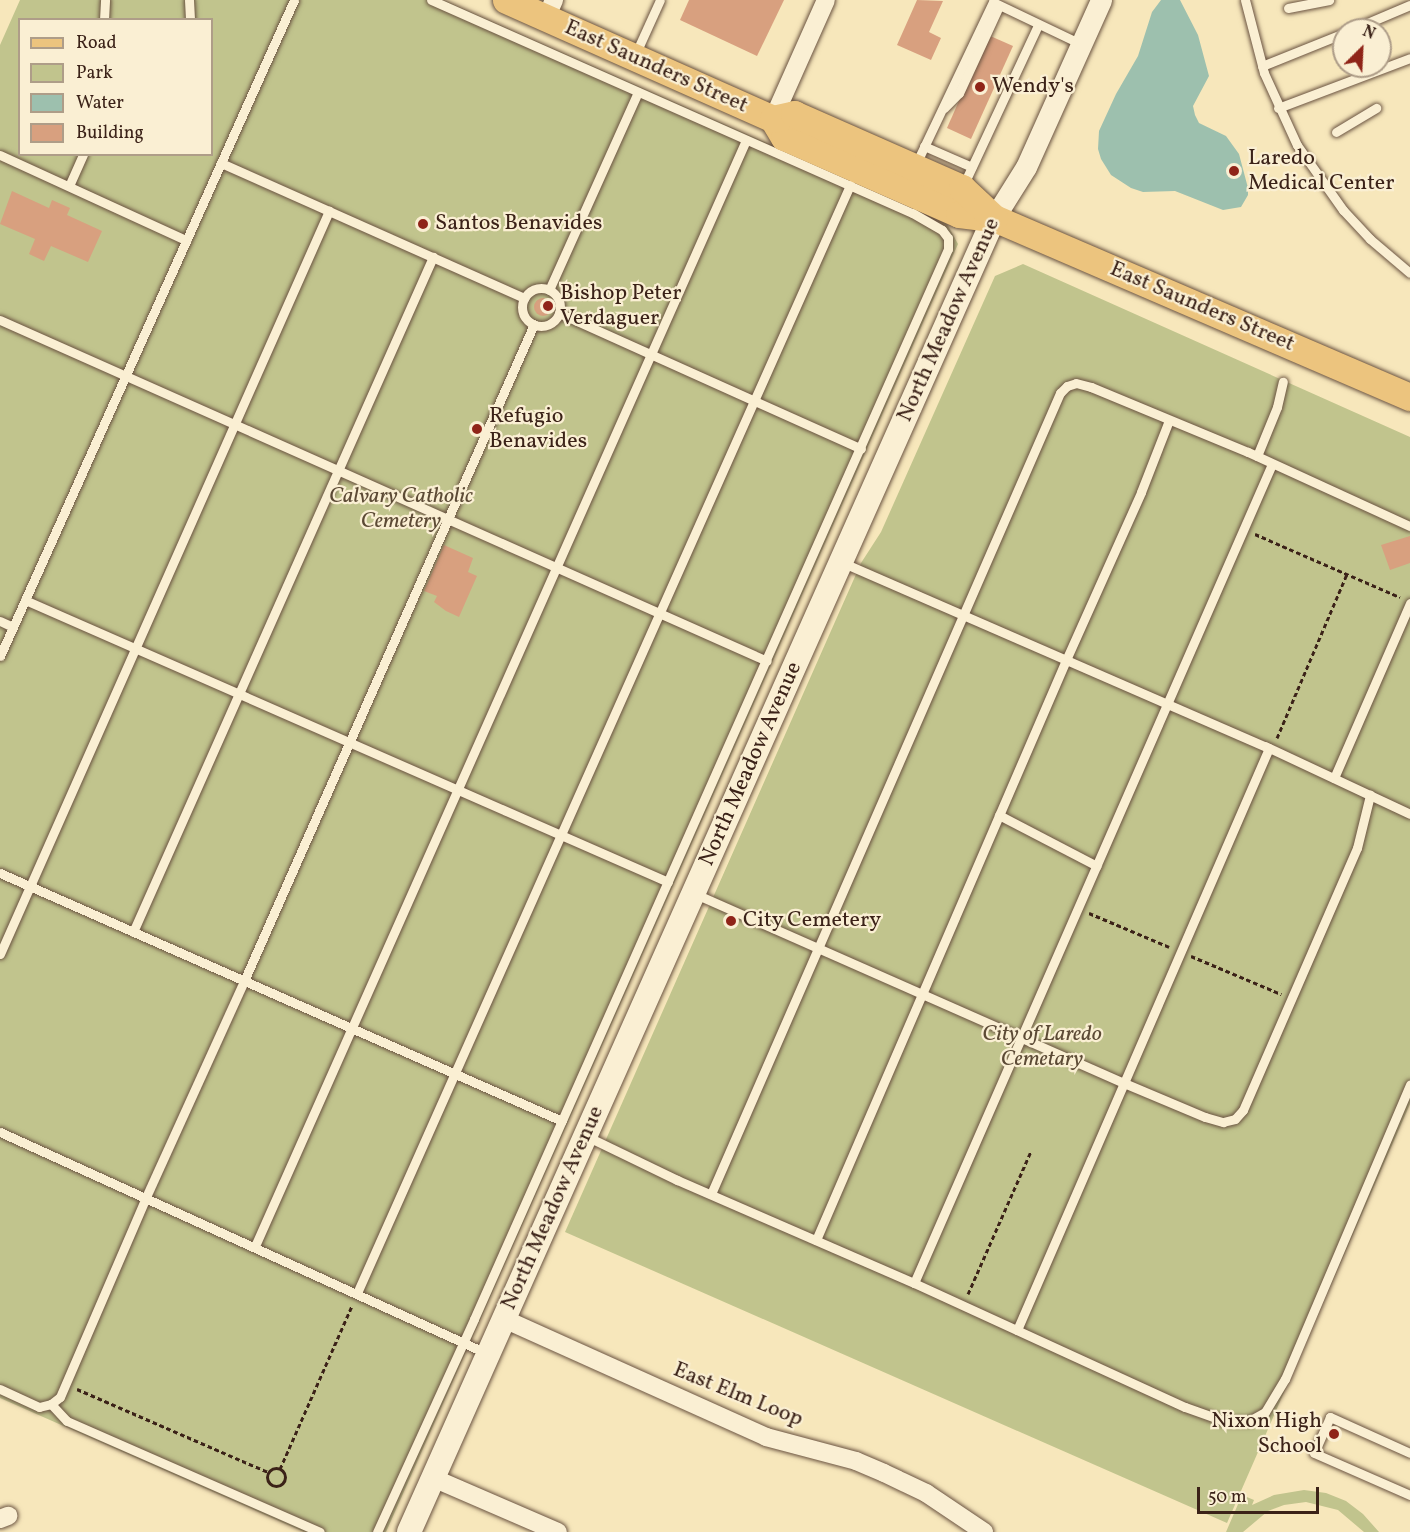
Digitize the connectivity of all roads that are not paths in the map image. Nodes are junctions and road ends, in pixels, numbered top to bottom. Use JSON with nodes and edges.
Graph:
{"nodes":[{"id":1,"x":105,"y":0,"type":"edge"},
{"id":2,"x":189,"y":0,"type":"edge"},
{"id":3,"x":294,"y":0,"type":"edge"},
{"id":4,"x":431,"y":0,"type":"edge"},
{"id":5,"x":506,"y":0,"type":"edge"},
{"id":6,"x":660,"y":0,"type":"edge"},
{"id":7,"x":826,"y":0,"type":"edge"},
{"id":8,"x":1245,"y":0,"type":"edge"},
{"id":9,"x":1329,"y":0,"type":"edge"},
{"id":10,"x":1098,"y":1,"type":"edge"},
{"id":11,"x":1410,"y":5,"type":"edge"},
{"id":12,"x":1288,"y":8,"type":"dead end"},
{"id":13,"x":550,"y":9,"type":"edge"},
{"id":14,"x":104,"y":18,"type":"edge"},
{"id":15,"x":190,"y":18,"type":"edge"},
{"id":16,"x":1379,"y":18,"type":"edge"},
{"id":17,"x":1038,"y":25,"type":"junction"},
{"id":18,"x":1332,"y":38,"type":"edge"},
{"id":19,"x":1082,"y":44,"type":"junction"},
{"id":20,"x":634,"y":57,"type":"junction"},
{"id":21,"x":1410,"y":58,"type":"edge"},
{"id":22,"x":1262,"y":66,"type":"junction"},
{"id":23,"x":638,"y":92,"type":"junction"},
{"id":24,"x":1278,"y":108,"type":"junction"},
{"id":25,"x":1376,"y":108,"type":"dead end"},
{"id":26,"x":773,"y":119,"type":"junction"},
{"id":27,"x":1336,"y":132,"type":"dead end"},
{"id":28,"x":746,"y":140,"type":"junction"},
{"id":29,"x":0,"y":154,"type":"edge"},
{"id":30,"x":82,"y":156,"type":"edge"},
{"id":31,"x":919,"y":157,"type":"junction"},
{"id":32,"x":221,"y":163,"type":"junction"},
{"id":33,"x":967,"y":178,"type":"junction"},
{"id":34,"x":849,"y":185,"type":"junction"},
{"id":35,"x":69,"y":186,"type":"junction"},
{"id":36,"x":329,"y":211,"type":"junction"},
{"id":37,"x":994,"y":218,"type":"junction"},
{"id":38,"x":186,"y":240,"type":"junction"},
{"id":39,"x":433,"y":257,"type":"junction"},
{"id":40,"x":1410,"y":273,"type":"edge"},
{"id":41,"x":549,"y":290,"type":"junction"},
{"id":42,"x":524,"y":298,"type":"junction"},
{"id":43,"x":559,"y":314,"type":"junction"},
{"id":44,"x":0,"y":320,"type":"edge"},
{"id":45,"x":534,"y":324,"type":"junction"},
{"id":46,"x":651,"y":354,"type":"junction"},
{"id":47,"x":125,"y":376,"type":"junction"},
{"id":48,"x":1283,"y":382,"type":"dead end"},
{"id":49,"x":1410,"y":397,"type":"edge"},
{"id":50,"x":754,"y":401,"type":"junction"},
{"id":51,"x":1169,"y":420,"type":"junction"},
{"id":52,"x":234,"y":424,"type":"junction"},
{"id":53,"x":861,"y":449,"type":"junction"},
{"id":54,"x":1257,"y":456,"type":"junction"},
{"id":55,"x":1272,"y":464,"type":"junction"},
{"id":56,"x":338,"y":471,"type":"junction"},
{"id":57,"x":448,"y":519,"type":"junction"},
{"id":58,"x":1410,"y":526,"type":"edge"},
{"id":59,"x":841,"y":562,"type":"junction"},
{"id":60,"x":556,"y":568,"type":"junction"},
{"id":61,"x":25,"y":600,"type":"junction"},
{"id":62,"x":1407,"y":601,"type":"edge"},
{"id":63,"x":659,"y":614,"type":"junction"},
{"id":64,"x":963,"y":615,"type":"junction"},
{"id":65,"x":0,"y":621,"type":"edge"},
{"id":66,"x":13,"y":627,"type":"junction"},
{"id":67,"x":135,"y":648,"type":"junction"},
{"id":68,"x":0,"y":656,"type":"edge"},
{"id":69,"x":1066,"y":660,"type":"junction"},
{"id":70,"x":767,"y":661,"type":"junction"},
{"id":71,"x":239,"y":693,"type":"junction"},
{"id":72,"x":1168,"y":704,"type":"junction"},
{"id":73,"x":349,"y":742,"type":"junction"},
{"id":74,"x":1272,"y":744,"type":"junction"},
{"id":75,"x":1334,"y":778,"type":"junction"},
{"id":76,"x":458,"y":790,"type":"junction"},
{"id":77,"x":1370,"y":795,"type":"junction"},
{"id":78,"x":1410,"y":814,"type":"edge"},
{"id":79,"x":999,"y":815,"type":"junction"},
{"id":80,"x":561,"y":835,"type":"junction"},
{"id":81,"x":1097,"y":866,"type":"junction"},
{"id":82,"x":0,"y":873,"type":"edge"},
{"id":83,"x":668,"y":882,"type":"junction"},
{"id":84,"x":30,"y":886,"type":"junction"},
{"id":85,"x":693,"y":893,"type":"junction"},
{"id":86,"x":133,"y":932,"type":"junction"},
{"id":87,"x":818,"y":948,"type":"junction"},
{"id":88,"x":0,"y":954,"type":"edge"},
{"id":89,"x":244,"y":981,"type":"junction"},
{"id":90,"x":922,"y":993,"type":"junction"},
{"id":91,"x":352,"y":1028,"type":"junction"},
{"id":92,"x":1021,"y":1037,"type":"junction"},
{"id":93,"x":455,"y":1074,"type":"junction"},
{"id":94,"x":1124,"y":1083,"type":"junction"},
{"id":95,"x":1410,"y":1084,"type":"edge"},
{"id":96,"x":562,"y":1121,"type":"junction"},
{"id":97,"x":0,"y":1132,"type":"edge"},
{"id":98,"x":585,"y":1136,"type":"junction"},
{"id":99,"x":711,"y":1194,"type":"junction"},
{"id":100,"x":146,"y":1197,"type":"junction"},
{"id":101,"x":816,"y":1240,"type":"junction"},
{"id":102,"x":255,"y":1246,"type":"junction"},
{"id":103,"x":914,"y":1283,"type":"junction"},
{"id":104,"x":357,"y":1293,"type":"junction"},
{"id":105,"x":504,"y":1319,"type":"junction"},
{"id":106,"x":1017,"y":1330,"type":"junction"},
{"id":107,"x":462,"y":1341,"type":"junction"},
{"id":108,"x":488,"y":1354,"type":"junction"},
{"id":109,"x":0,"y":1389,"type":"edge"},
{"id":110,"x":51,"y":1404,"type":"junction"},
{"id":111,"x":1410,"y":1453,"type":"edge"},
{"id":112,"x":434,"y":1478,"type":"junction"},
{"id":113,"x":1410,"y":1495,"type":"edge"},
{"id":114,"x":320,"y":1532,"type":"edge"},
{"id":115,"x":376,"y":1532,"type":"edge"},
{"id":116,"x":409,"y":1532,"type":"edge"},
{"id":117,"x":558,"y":1532,"type":"edge"},
{"id":118,"x":984,"y":1532,"type":"edge"}],
"edges":[{"from":1,"to":14,"type":"lane"},
{"from":2,"to":15,"type":"lane"},
{"from":3,"to":32,"type":"lane"},
{"from":4,"to":23,"type":"lane"},
{"from":5,"to":13,"type":"main road","name":"East Saunders Street"},
{"from":6,"to":20,"type":"lane"},
{"from":7,"to":26,"type":"street"},
{"from":8,"to":22,"type":"lane"},
{"from":9,"to":12,"type":"lane"},
{"from":10,"to":19,"type":"street","name":"North Meadow Avenue"},
{"from":11,"to":16,"type":"lane"},
{"from":13,"to":20,"type":"main road","name":"East Saunders Street"},
{"from":17,"to":19,"type":"lane"},
{"from":17,"to":31,"type":"lane"},
{"from":17,"to":33,"type":"lane"},
{"from":18,"to":22,"type":"lane"},
{"from":19,"to":37,"type":"street","name":"North Meadow Avenue"},
{"from":20,"to":26,"type":"main road","name":"East Saunders Street"},
{"from":21,"to":24,"type":"lane"},
{"from":22,"to":24,"type":"lane"},
{"from":23,"to":28,"type":"lane"},
{"from":23,"to":41,"type":"lane"},
{"from":24,"to":40,"type":"lane"},
{"from":25,"to":27,"type":"lane"},
{"from":26,"to":31,"type":"main road","name":"East Saunders Street"},
{"from":26,"to":37,"type":"main road","name":"East Saunders Street"},
{"from":28,"to":34,"type":"lane"},
{"from":28,"to":46,"type":"lane"},
{"from":29,"to":35,"type":"lane"},
{"from":30,"to":35,"type":"lane"},
{"from":31,"to":33,"type":"main road","name":"East Saunders Street"},
{"from":32,"to":36,"type":"lane"},
{"from":32,"to":38,"type":"lane"},
{"from":33,"to":37,"type":"main road","name":"East Saunders Street"},
{"from":34,"to":50,"type":"lane"},
{"from":34,"to":53,"type":"lane"},
{"from":35,"to":38,"type":"lane"},
{"from":36,"to":39,"type":"lane"},
{"from":36,"to":52,"type":"lane"},
{"from":37,"to":49,"type":"main road","name":"East Saunders Street"},
{"from":37,"to":59,"type":"main road","name":"North Meadow Avenue"},
{"from":38,"to":47,"type":"lane"},
{"from":39,"to":42,"type":"lane"},
{"from":39,"to":56,"type":"lane"},
{"from":41,"to":42,"type":"lane"},
{"from":41,"to":43,"type":"lane"},
{"from":42,"to":45,"type":"lane"},
{"from":43,"to":45,"type":"lane"},
{"from":43,"to":46,"type":"lane"},
{"from":44,"to":47,"type":"lane"},
{"from":45,"to":57,"type":"lane"},
{"from":46,"to":50,"type":"lane"},
{"from":46,"to":60,"type":"lane"},
{"from":47,"to":52,"type":"lane"},
{"from":47,"to":61,"type":"lane"},
{"from":48,"to":54,"type":"lane"},
{"from":50,"to":53,"type":"lane"},
{"from":50,"to":63,"type":"lane"},
{"from":51,"to":54,"type":"lane"},
{"from":51,"to":64,"type":"lane"},
{"from":51,"to":69,"type":"lane"},
{"from":52,"to":56,"type":"lane"},
{"from":52,"to":67,"type":"lane"},
{"from":53,"to":70,"type":"lane"},
{"from":54,"to":55,"type":"lane"},
{"from":55,"to":58,"type":"lane"},
{"from":55,"to":72,"type":"lane"},
{"from":56,"to":57,"type":"lane"},
{"from":56,"to":71,"type":"lane"},
{"from":57,"to":60,"type":"lane"},
{"from":57,"to":73,"type":"lane"},
{"from":59,"to":64,"type":"lane"},
{"from":59,"to":85,"type":"main road","name":"North Meadow Avenue"},
{"from":60,"to":63,"type":"lane"},
{"from":60,"to":76,"type":"lane"},
{"from":61,"to":66,"type":"lane"},
{"from":61,"to":67,"type":"lane"},
{"from":62,"to":75,"type":"lane"},
{"from":63,"to":70,"type":"lane"},
{"from":63,"to":80,"type":"lane"},
{"from":64,"to":69,"type":"lane"},
{"from":64,"to":87,"type":"lane"},
{"from":65,"to":66,"type":"lane"},
{"from":66,"to":68,"type":"lane"},
{"from":67,"to":71,"type":"lane"},
{"from":67,"to":84,"type":"lane"},
{"from":69,"to":72,"type":"lane"},
{"from":69,"to":79,"type":"lane"},
{"from":70,"to":83,"type":"lane"},
{"from":71,"to":73,"type":"lane"},
{"from":71,"to":86,"type":"lane"},
{"from":72,"to":74,"type":"lane"},
{"from":72,"to":81,"type":"lane"},
{"from":73,"to":76,"type":"lane"},
{"from":73,"to":89,"type":"lane"},
{"from":74,"to":75,"type":"lane"},
{"from":74,"to":94,"type":"lane"},
{"from":75,"to":77,"type":"lane"},
{"from":76,"to":80,"type":"lane"},
{"from":76,"to":91,"type":"lane"},
{"from":77,"to":78,"type":"lane"},
{"from":77,"to":94,"type":"lane"},
{"from":79,"to":81,"type":"lane"},
{"from":79,"to":90,"type":"lane"},
{"from":80,"to":83,"type":"lane"},
{"from":80,"to":93,"type":"lane"},
{"from":81,"to":92,"type":"lane"},
{"from":82,"to":84,"type":"lane"},
{"from":83,"to":96,"type":"lane"},
{"from":84,"to":86,"type":"lane"},
{"from":84,"to":88,"type":"lane"},
{"from":85,"to":87,"type":"lane"},
{"from":85,"to":98,"type":"main road","name":"North Meadow Avenue"},
{"from":86,"to":89,"type":"lane"},
{"from":87,"to":90,"type":"lane"},
{"from":87,"to":99,"type":"lane"},
{"from":89,"to":91,"type":"lane"},
{"from":89,"to":100,"type":"lane"},
{"from":90,"to":92,"type":"lane"},
{"from":90,"to":101,"type":"lane"},
{"from":91,"to":93,"type":"lane"},
{"from":91,"to":102,"type":"lane"},
{"from":92,"to":94,"type":"lane"},
{"from":92,"to":103,"type":"lane"},
{"from":93,"to":96,"type":"lane"},
{"from":93,"to":104,"type":"lane"},
{"from":94,"to":106,"type":"lane"},
{"from":95,"to":106,"type":"lane"},
{"from":96,"to":107,"type":"lane"},
{"from":97,"to":100,"type":"lane"},
{"from":98,"to":99,"type":"lane"},
{"from":98,"to":105,"type":"main road","name":"North Meadow Avenue"},
{"from":99,"to":101,"type":"lane"},
{"from":100,"to":102,"type":"lane"},
{"from":100,"to":110,"type":"lane"},
{"from":101,"to":103,"type":"lane"},
{"from":102,"to":104,"type":"lane"},
{"from":103,"to":106,"type":"lane"},
{"from":104,"to":107,"type":"lane"},
{"from":105,"to":108,"type":"main road","name":"North Meadow Avenue"},
{"from":105,"to":118,"type":"street","name":"East Elm Loop"},
{"from":107,"to":108,"type":"lane"},
{"from":107,"to":115,"type":"lane"},
{"from":108,"to":112,"type":"main road","name":"North Meadow Avenue"},
{"from":109,"to":110,"type":"lane"},
{"from":110,"to":114,"type":"lane"},
{"from":111,"to":113,"type":"lane"},
{"from":112,"to":116,"type":"main road","name":"North Meadow Avenue"},
{"from":112,"to":117,"type":"street"}]}
